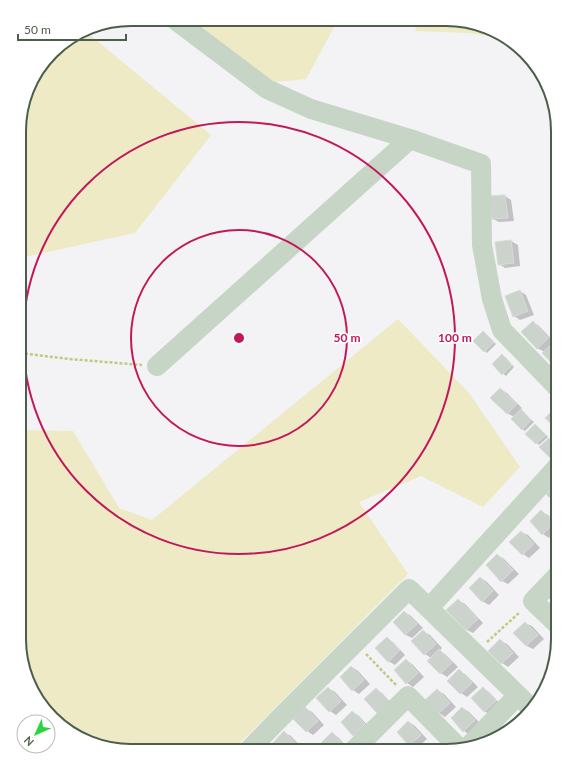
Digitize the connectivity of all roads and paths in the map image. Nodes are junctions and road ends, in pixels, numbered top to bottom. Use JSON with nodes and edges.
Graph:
{"nodes":[{"id":1,"x":183,"y":26,"type":"edge"},
{"id":2,"x":410,"y":139,"type":"junction"},
{"id":3,"x":26,"y":354,"type":"edge"},
{"id":4,"x":157,"y":366,"type":"joint"},
{"id":5,"x":551,"y":381,"type":"edge"},
{"id":6,"x":551,"y":474,"type":"edge"},
{"id":7,"x":551,"y":582,"type":"edge"},
{"id":8,"x":533,"y":600,"type":"junction"},
{"id":9,"x":429,"y":608,"type":"junction"},
{"id":10,"x":551,"y":618,"type":"edge"},
{"id":11,"x":354,"y":643,"type":"junction"},
{"id":12,"x":474,"y":652,"type":"junction"},
{"id":13,"x":408,"y":696,"type":"junction"},
{"id":14,"x":525,"y":702,"type":"edge"},
{"id":15,"x":477,"y":739,"type":"edge"},
{"id":16,"x":454,"y":743,"type":"edge"},
{"id":17,"x":255,"y":744,"type":"edge"},
{"id":18,"x":360,"y":744,"type":"edge"}],
"edges":[{"from":1,"to":2,"type":"street"},
{"from":2,"to":4,"type":"street"},
{"from":2,"to":5,"type":"street"},
{"from":3,"to":4,"type":"path"},
{"from":6,"to":9,"type":"street"},
{"from":7,"to":8,"type":"street"},
{"from":8,"to":10,"type":"street"},
{"from":8,"to":12,"type":"path"},
{"from":9,"to":11,"type":"street"},
{"from":9,"to":12,"type":"street"},
{"from":11,"to":13,"type":"path"},
{"from":11,"to":17,"type":"street"},
{"from":12,"to":14,"type":"street"},
{"from":13,"to":16,"type":"street"},
{"from":13,"to":18,"type":"street"},
{"from":14,"to":15,"type":"street"}]}
